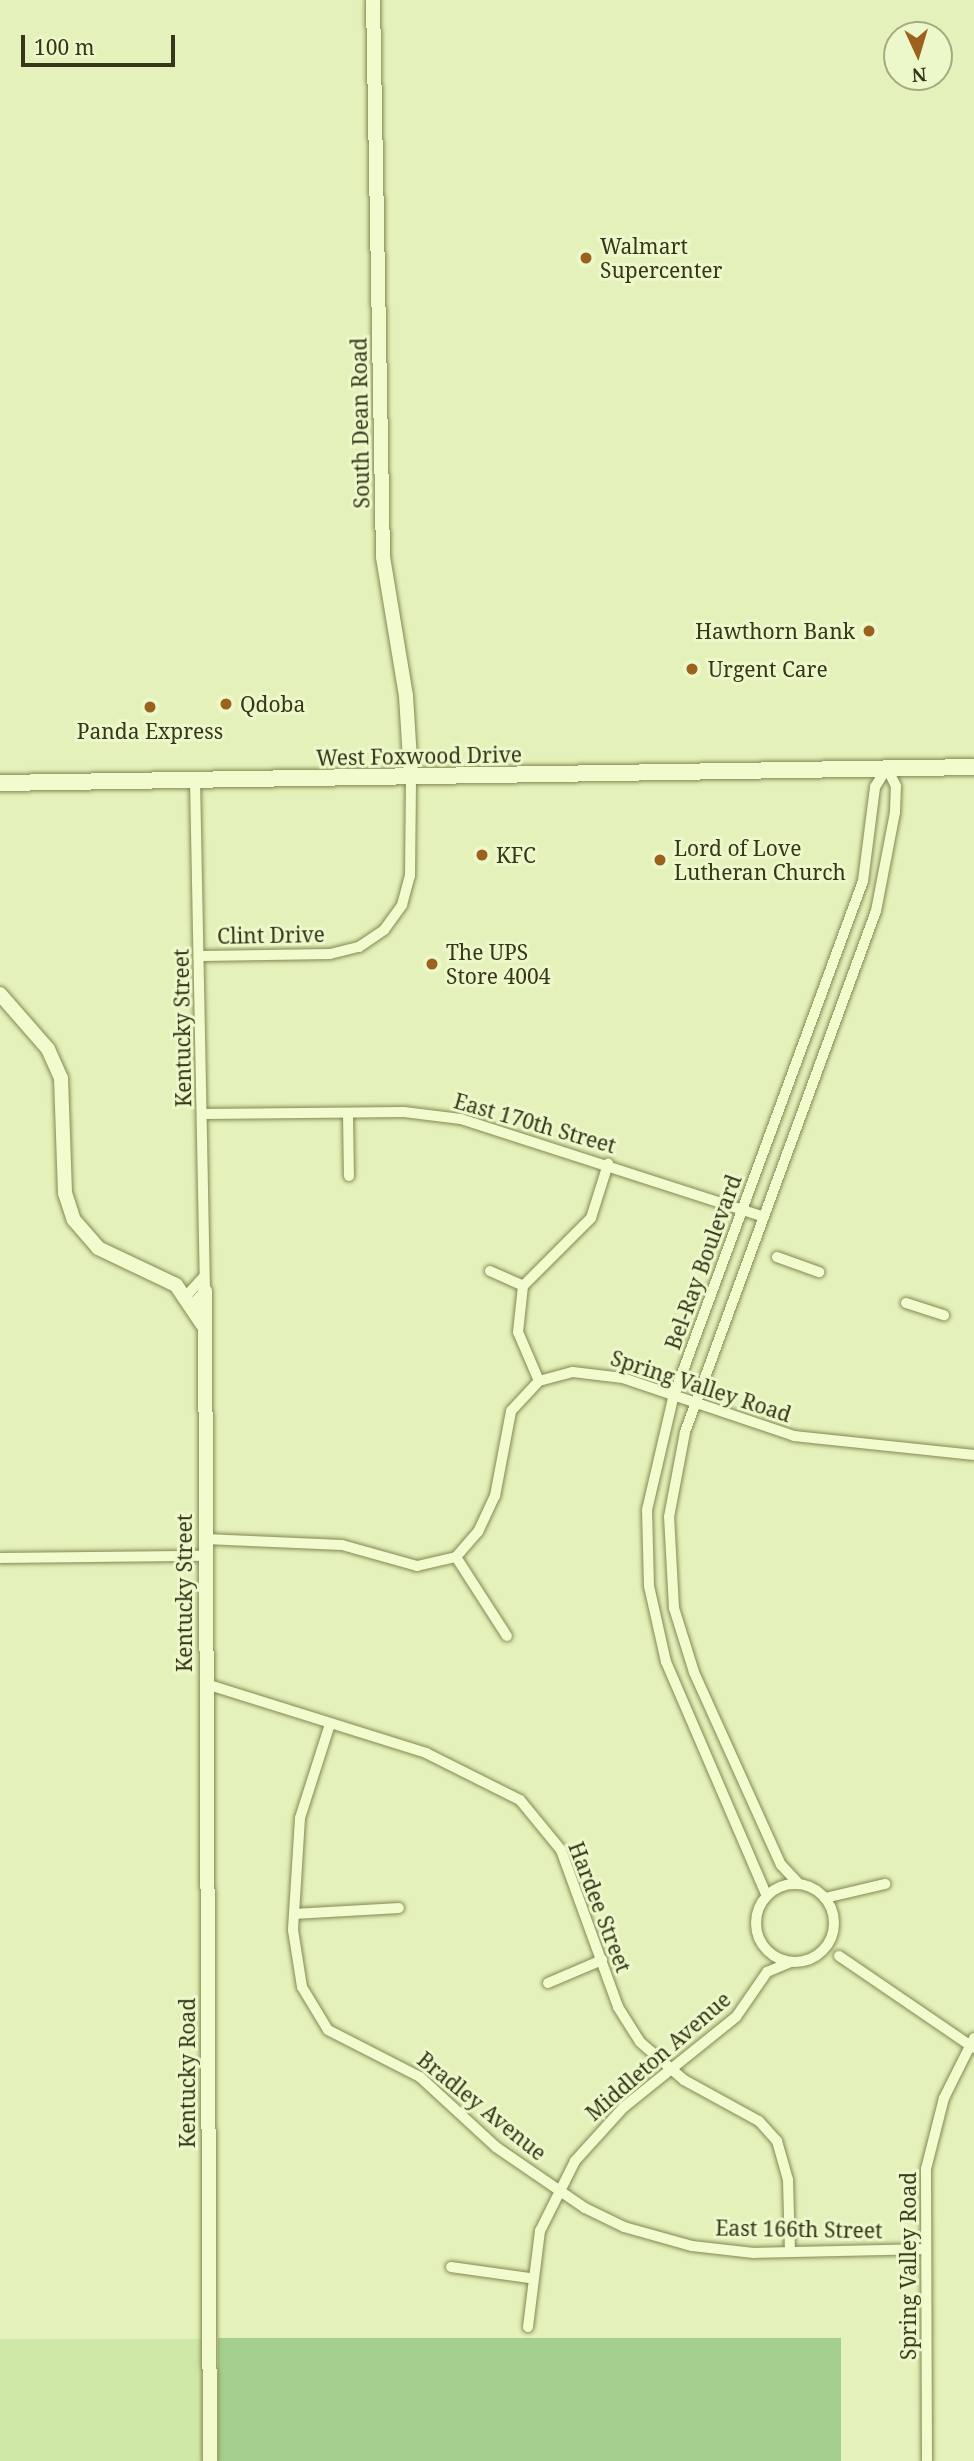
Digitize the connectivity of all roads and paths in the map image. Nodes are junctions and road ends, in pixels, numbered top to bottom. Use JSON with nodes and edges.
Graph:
{"nodes":[{"id":1,"x":373,"y":0,"type":"edge"},
{"id":2,"x":974,"y":767,"type":"edge"},
{"id":3,"x":887,"y":768,"type":"junction"},
{"id":4,"x":411,"y":776,"type":"junction"},
{"id":5,"x":195,"y":781,"type":"junction"},
{"id":6,"x":0,"y":783,"type":"edge"},
{"id":7,"x":863,"y":881,"type":"junction"},
{"id":8,"x":883,"y":887,"type":"junction"},
{"id":9,"x":202,"y":956,"type":"junction"},
{"id":10,"x":0,"y":994,"type":"edge"},
{"id":11,"x":811,"y":1026,"type":"junction"},
{"id":12,"x":831,"y":1034,"type":"junction"},
{"id":13,"x":204,"y":1114,"type":"junction"},
{"id":14,"x":348,"y":1115,"type":"junction"},
{"id":15,"x":608,"y":1164,"type":"junction"},
{"id":16,"x":349,"y":1176,"type":"dead end"},
{"id":17,"x":744,"y":1209,"type":"junction"},
{"id":18,"x":764,"y":1217,"type":"junction"},
{"id":19,"x":777,"y":1257,"type":"dead end"},
{"id":20,"x":490,"y":1271,"type":"dead end"},
{"id":21,"x":819,"y":1272,"type":"dead end"},
{"id":22,"x":205,"y":1275,"type":"junction"},
{"id":23,"x":523,"y":1286,"type":"junction"},
{"id":24,"x":205,"y":1291,"type":"junction"},
{"id":25,"x":189,"y":1301,"type":"junction"},
{"id":26,"x":906,"y":1303,"type":"dead end"},
{"id":27,"x":944,"y":1315,"type":"dead end"},
{"id":28,"x":205,"y":1333,"type":"junction"},
{"id":29,"x":539,"y":1381,"type":"junction"},
{"id":30,"x":673,"y":1398,"type":"junction"},
{"id":31,"x":695,"y":1406,"type":"junction"},
{"id":32,"x":973,"y":1452,"type":"edge"},
{"id":33,"x":205,"y":1539,"type":"junction"},
{"id":34,"x":205,"y":1556,"type":"junction"},
{"id":35,"x":456,"y":1557,"type":"junction"},
{"id":36,"x":0,"y":1558,"type":"edge"},
{"id":37,"x":681,"y":1635,"type":"junction"},
{"id":38,"x":507,"y":1636,"type":"dead end"},
{"id":39,"x":660,"y":1640,"type":"junction"},
{"id":40,"x":206,"y":1684,"type":"junction"},
{"id":41,"x":330,"y":1724,"type":"junction"},
{"id":42,"x":799,"y":1884,"type":"junction"},
{"id":43,"x":885,"y":1884,"type":"dead end"},
{"id":44,"x":766,"y":1894,"type":"junction"},
{"id":45,"x":825,"y":1898,"type":"junction"},
{"id":46,"x":399,"y":1908,"type":"dead end"},
{"id":47,"x":294,"y":1914,"type":"junction"},
{"id":48,"x":834,"y":1933,"type":"junction"},
{"id":49,"x":761,"y":1943,"type":"junction"},
{"id":50,"x":817,"y":1956,"type":"junction"},
{"id":51,"x":839,"y":1956,"type":"junction"},
{"id":52,"x":601,"y":1960,"type":"junction"},
{"id":53,"x":791,"y":1962,"type":"junction"},
{"id":54,"x":767,"y":1972,"type":"junction"},
{"id":55,"x":548,"y":1983,"type":"dead end"},
{"id":56,"x":972,"y":2044,"type":"edge"},
{"id":57,"x":671,"y":2070,"type":"junction"},
{"id":58,"x":559,"y":2189,"type":"junction"},
{"id":59,"x":925,"y":2249,"type":"junction"},
{"id":60,"x":790,"y":2252,"type":"junction"},
{"id":61,"x":451,"y":2267,"type":"dead end"},
{"id":62,"x":529,"y":2278,"type":"junction"},
{"id":63,"x":528,"y":2327,"type":"dead end"},
{"id":64,"x":210,"y":2461,"type":"edge"},
{"id":65,"x":927,"y":2461,"type":"edge"}],
"edges":[{"from":1,"to":4,"type":"street","name":"South Dean Road"},
{"from":2,"to":3,"type":"main road","name":"West Foxwood Drive"},
{"from":3,"to":4,"type":"main road","name":"West Foxwood Drive"},
{"from":3,"to":7,"type":"street","name":"Bel-Ray Boulevard"},
{"from":3,"to":8,"type":"street","name":"Bel-Ray Boulevard"},
{"from":4,"to":5,"type":"main road","name":"West Foxwood Drive"},
{"from":4,"to":9,"type":"street","name":"Clint Drive"},
{"from":5,"to":6,"type":"main road","name":"West Foxwood Drive"},
{"from":5,"to":9,"type":"street","name":"Kentucky Street"},
{"from":7,"to":8,"type":"street"},
{"from":7,"to":11,"type":"street","name":"Bel-Ray Boulevard"},
{"from":8,"to":12,"type":"street","name":"Bel-Ray Boulevard"},
{"from":9,"to":13,"type":"street","name":"Kentucky Street"},
{"from":10,"to":25,"type":"street"},
{"from":11,"to":12,"type":"street"},
{"from":11,"to":17,"type":"street","name":"Bel-Ray Boulevard"},
{"from":12,"to":18,"type":"street","name":"Bel-Ray Boulevard"},
{"from":13,"to":14,"type":"street","name":"East 170th Street"},
{"from":13,"to":22,"type":"street","name":"Kentucky Street"},
{"from":14,"to":15,"type":"street","name":"East 170th Street"},
{"from":14,"to":16,"type":"street"},
{"from":15,"to":17,"type":"street","name":"East 170th Street"},
{"from":15,"to":23,"type":"street"},
{"from":17,"to":18,"type":"street","name":"East 170th Street"},
{"from":17,"to":30,"type":"street","name":"Bel-Ray Boulevard"},
{"from":18,"to":31,"type":"street","name":"Bel-Ray Boulevard"},
{"from":19,"to":21,"type":"street"},
{"from":20,"to":23,"type":"street"},
{"from":22,"to":24,"type":"street","name":"Kentucky Street"},
{"from":22,"to":25,"type":"street"},
{"from":23,"to":29,"type":"street"},
{"from":24,"to":25,"type":"street"},
{"from":24,"to":28,"type":"street","name":"Kentucky Street"},
{"from":25,"to":28,"type":"street"},
{"from":26,"to":27,"type":"street"},
{"from":28,"to":33,"type":"street","name":"Kentucky Street"},
{"from":29,"to":30,"type":"street","name":"Spring Valley Road"},
{"from":29,"to":35,"type":"street"},
{"from":30,"to":31,"type":"street","name":"Spring Valley Road"},
{"from":30,"to":39,"type":"street","name":"Bel-Ray Boulevard"},
{"from":31,"to":32,"type":"street","name":"Spring Valley Road"},
{"from":31,"to":37,"type":"street","name":"Bel-Ray Boulevard"},
{"from":33,"to":34,"type":"street","name":"Kentucky Street"},
{"from":33,"to":35,"type":"street"},
{"from":34,"to":36,"type":"street"},
{"from":34,"to":40,"type":"street","name":"Kentucky Street"},
{"from":35,"to":38,"type":"street"},
{"from":37,"to":39,"type":"street"},
{"from":37,"to":42,"type":"street","name":"Bel-Ray Boulevard"},
{"from":39,"to":44,"type":"street","name":"Bel-Ray Boulevard"},
{"from":40,"to":41,"type":"street","name":"Hardee Street"},
{"from":40,"to":64,"type":"street","name":"Kentucky Road"},
{"from":41,"to":47,"type":"street","name":"Bradley Avenue"},
{"from":41,"to":52,"type":"street","name":"Hardee Street"},
{"from":42,"to":44,"type":"street"},
{"from":42,"to":45,"type":"street","name":"Bel-Ray Boulevard"},
{"from":43,"to":45,"type":"street"},
{"from":44,"to":49,"type":"street"},
{"from":45,"to":48,"type":"street"},
{"from":46,"to":47,"type":"street"},
{"from":47,"to":58,"type":"street","name":"Bradley Avenue"},
{"from":48,"to":50,"type":"street"},
{"from":48,"to":51,"type":"street"},
{"from":49,"to":53,"type":"street"},
{"from":49,"to":54,"type":"street"},
{"from":50,"to":51,"type":"street"},
{"from":50,"to":53,"type":"street"},
{"from":51,"to":56,"type":"street"},
{"from":52,"to":55,"type":"street"},
{"from":52,"to":57,"type":"street","name":"Hardee Street"},
{"from":53,"to":54,"type":"street"},
{"from":54,"to":57,"type":"street","name":"Middleton Avenue"},
{"from":56,"to":59,"type":"street","name":"Spring Valley Road"},
{"from":57,"to":58,"type":"street","name":"Middleton Avenue"},
{"from":57,"to":60,"type":"street","name":"Hardee Street"},
{"from":58,"to":60,"type":"street","name":"East 166th Street"},
{"from":58,"to":62,"type":"street","name":"Middleton Avenue"},
{"from":59,"to":60,"type":"street","name":"East 166th Street"},
{"from":59,"to":65,"type":"street","name":"Spring Valley Road"},
{"from":61,"to":62,"type":"street"},
{"from":62,"to":63,"type":"street","name":"Middleton Avenue"}]}
